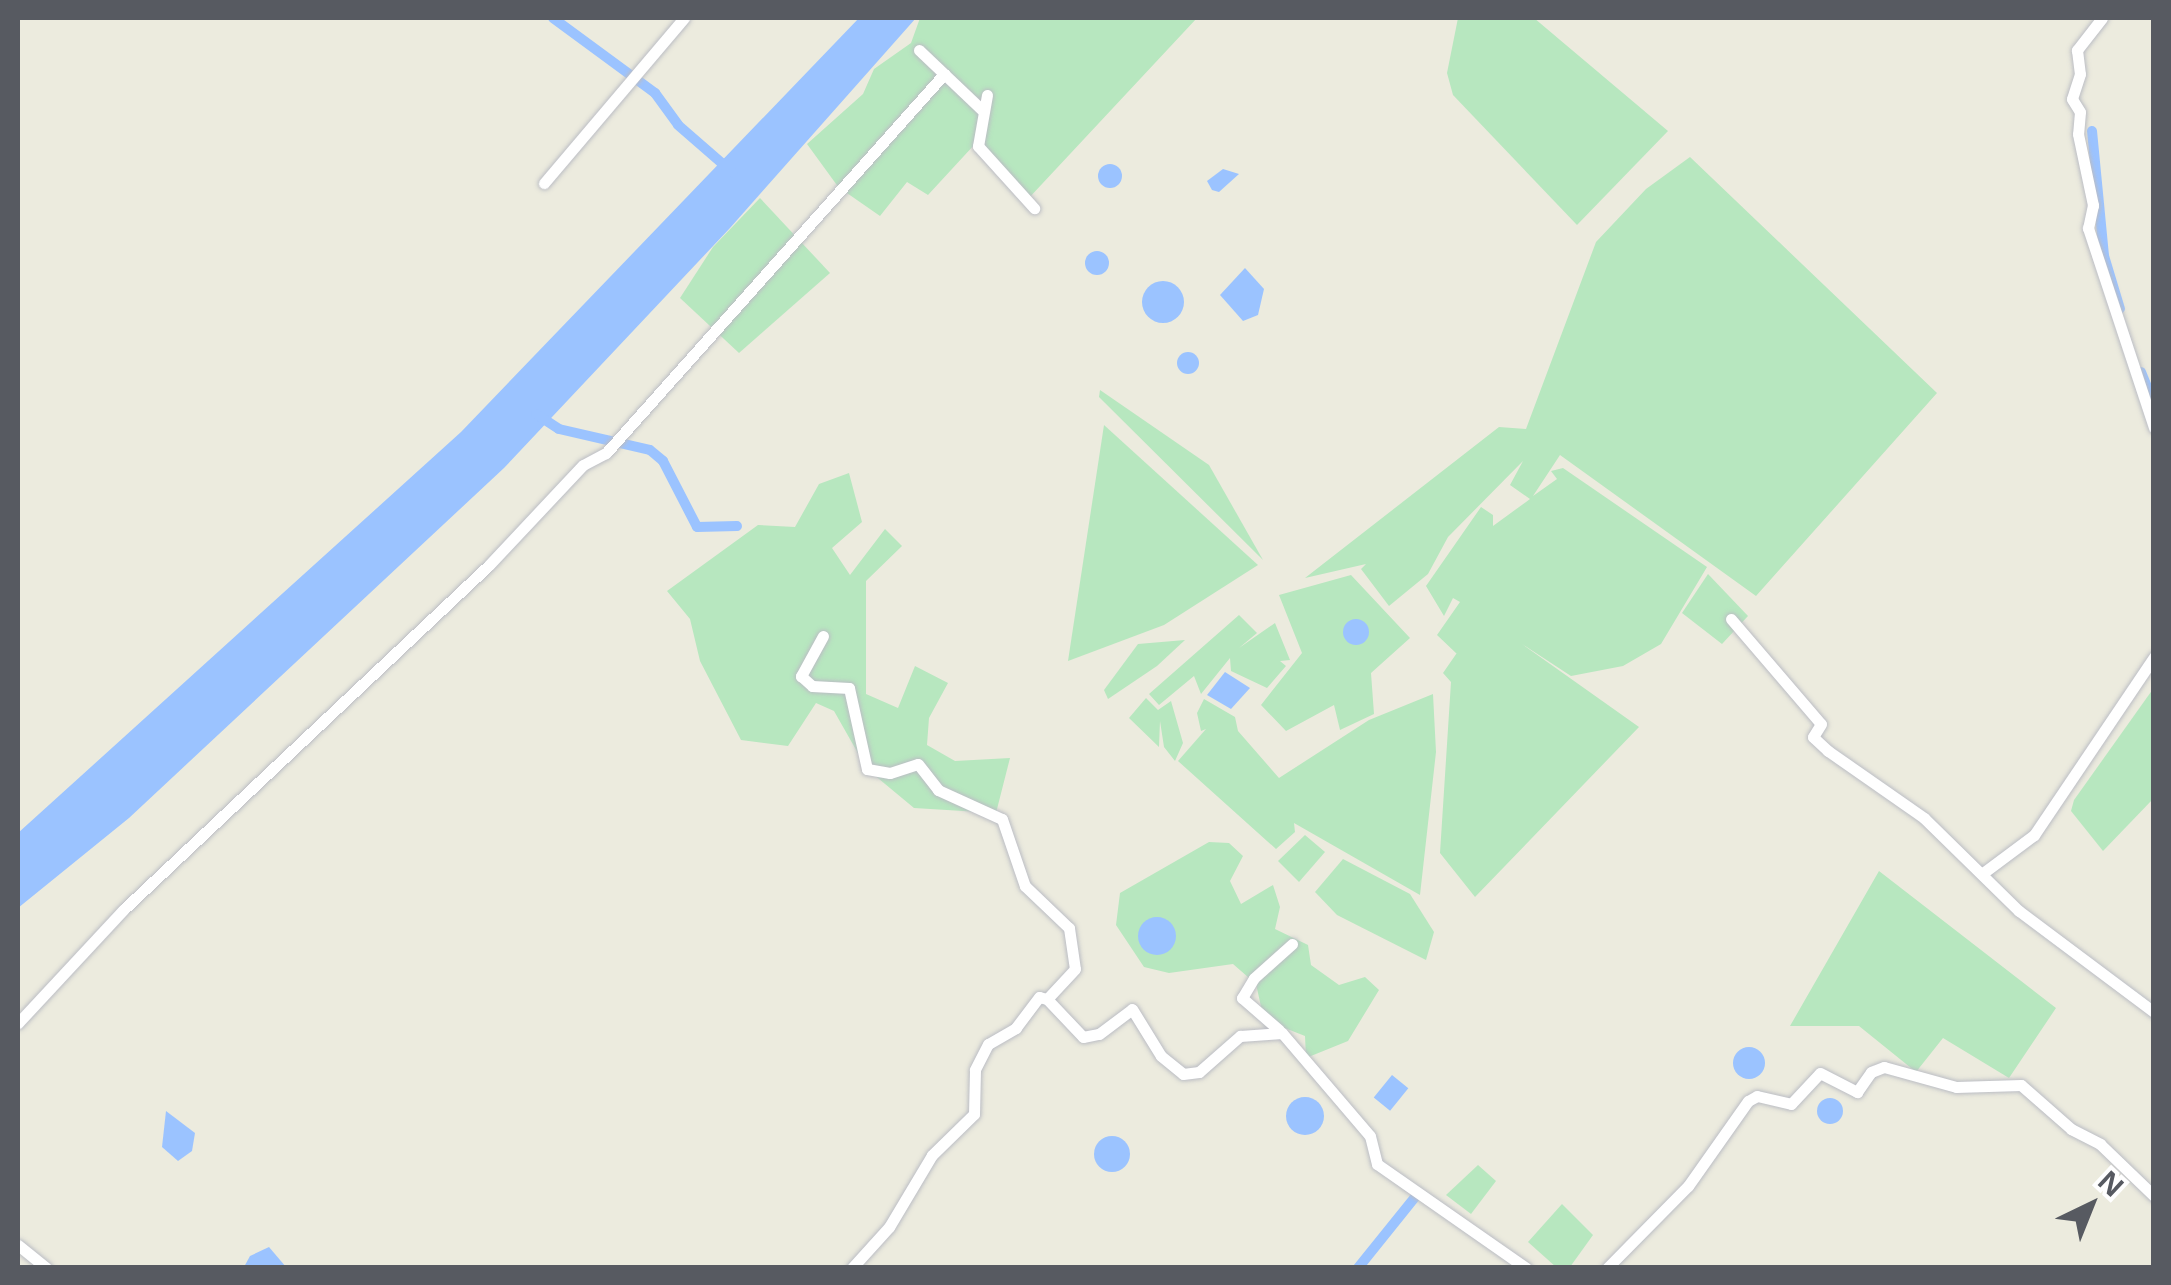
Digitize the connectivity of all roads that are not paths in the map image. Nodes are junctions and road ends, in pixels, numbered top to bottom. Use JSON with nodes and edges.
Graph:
{"nodes":[{"id":1,"x":684,"y":18,"type":"edge"},
{"id":2,"x":2102,"y":18,"type":"edge"},
{"id":3,"x":919,"y":50,"type":"dead end"},
{"id":4,"x":944,"y":74,"type":"junction"},
{"id":5,"x":987,"y":95,"type":"dead end"},
{"id":6,"x":981,"y":109,"type":"junction"},
{"id":7,"x":544,"y":183,"type":"dead end"},
{"id":8,"x":1034,"y":208,"type":"dead end"},
{"id":9,"x":2154,"y":427,"type":"edge"},
{"id":10,"x":1731,"y":619,"type":"dead end"},
{"id":11,"x":823,"y":636,"type":"dead end"},
{"id":12,"x":2154,"y":657,"type":"edge"},
{"id":13,"x":1983,"y":874,"type":"junction"},
{"id":14,"x":1292,"y":944,"type":"dead end"},
{"id":15,"x":1047,"y":1000,"type":"junction"},
{"id":16,"x":2154,"y":1012,"type":"edge"},
{"id":17,"x":18,"y":1023,"type":"edge"},
{"id":18,"x":1282,"y":1032,"type":"junction"},
{"id":19,"x":2154,"y":1196,"type":"edge"},
{"id":20,"x":18,"y":1245,"type":"edge"},
{"id":21,"x":46,"y":1268,"type":"edge"},
{"id":22,"x":852,"y":1268,"type":"edge"},
{"id":23,"x":1526,"y":1268,"type":"edge"},
{"id":24,"x":1607,"y":1268,"type":"edge"}],
"edges":[{"from":1,"to":7,"type":"street"},
{"from":2,"to":9,"type":"street"},
{"from":3,"to":4,"type":"street"},
{"from":4,"to":6,"type":"street"},
{"from":4,"to":17,"type":"street"},
{"from":5,"to":6,"type":"street"},
{"from":6,"to":8,"type":"street"},
{"from":10,"to":13,"type":"street"},
{"from":11,"to":15,"type":"street"},
{"from":12,"to":13,"type":"street"},
{"from":13,"to":16,"type":"street"},
{"from":14,"to":18,"type":"street"},
{"from":15,"to":18,"type":"street"},
{"from":15,"to":22,"type":"street"},
{"from":18,"to":23,"type":"street"},
{"from":19,"to":24,"type":"street"},
{"from":20,"to":21,"type":"street"}]}
